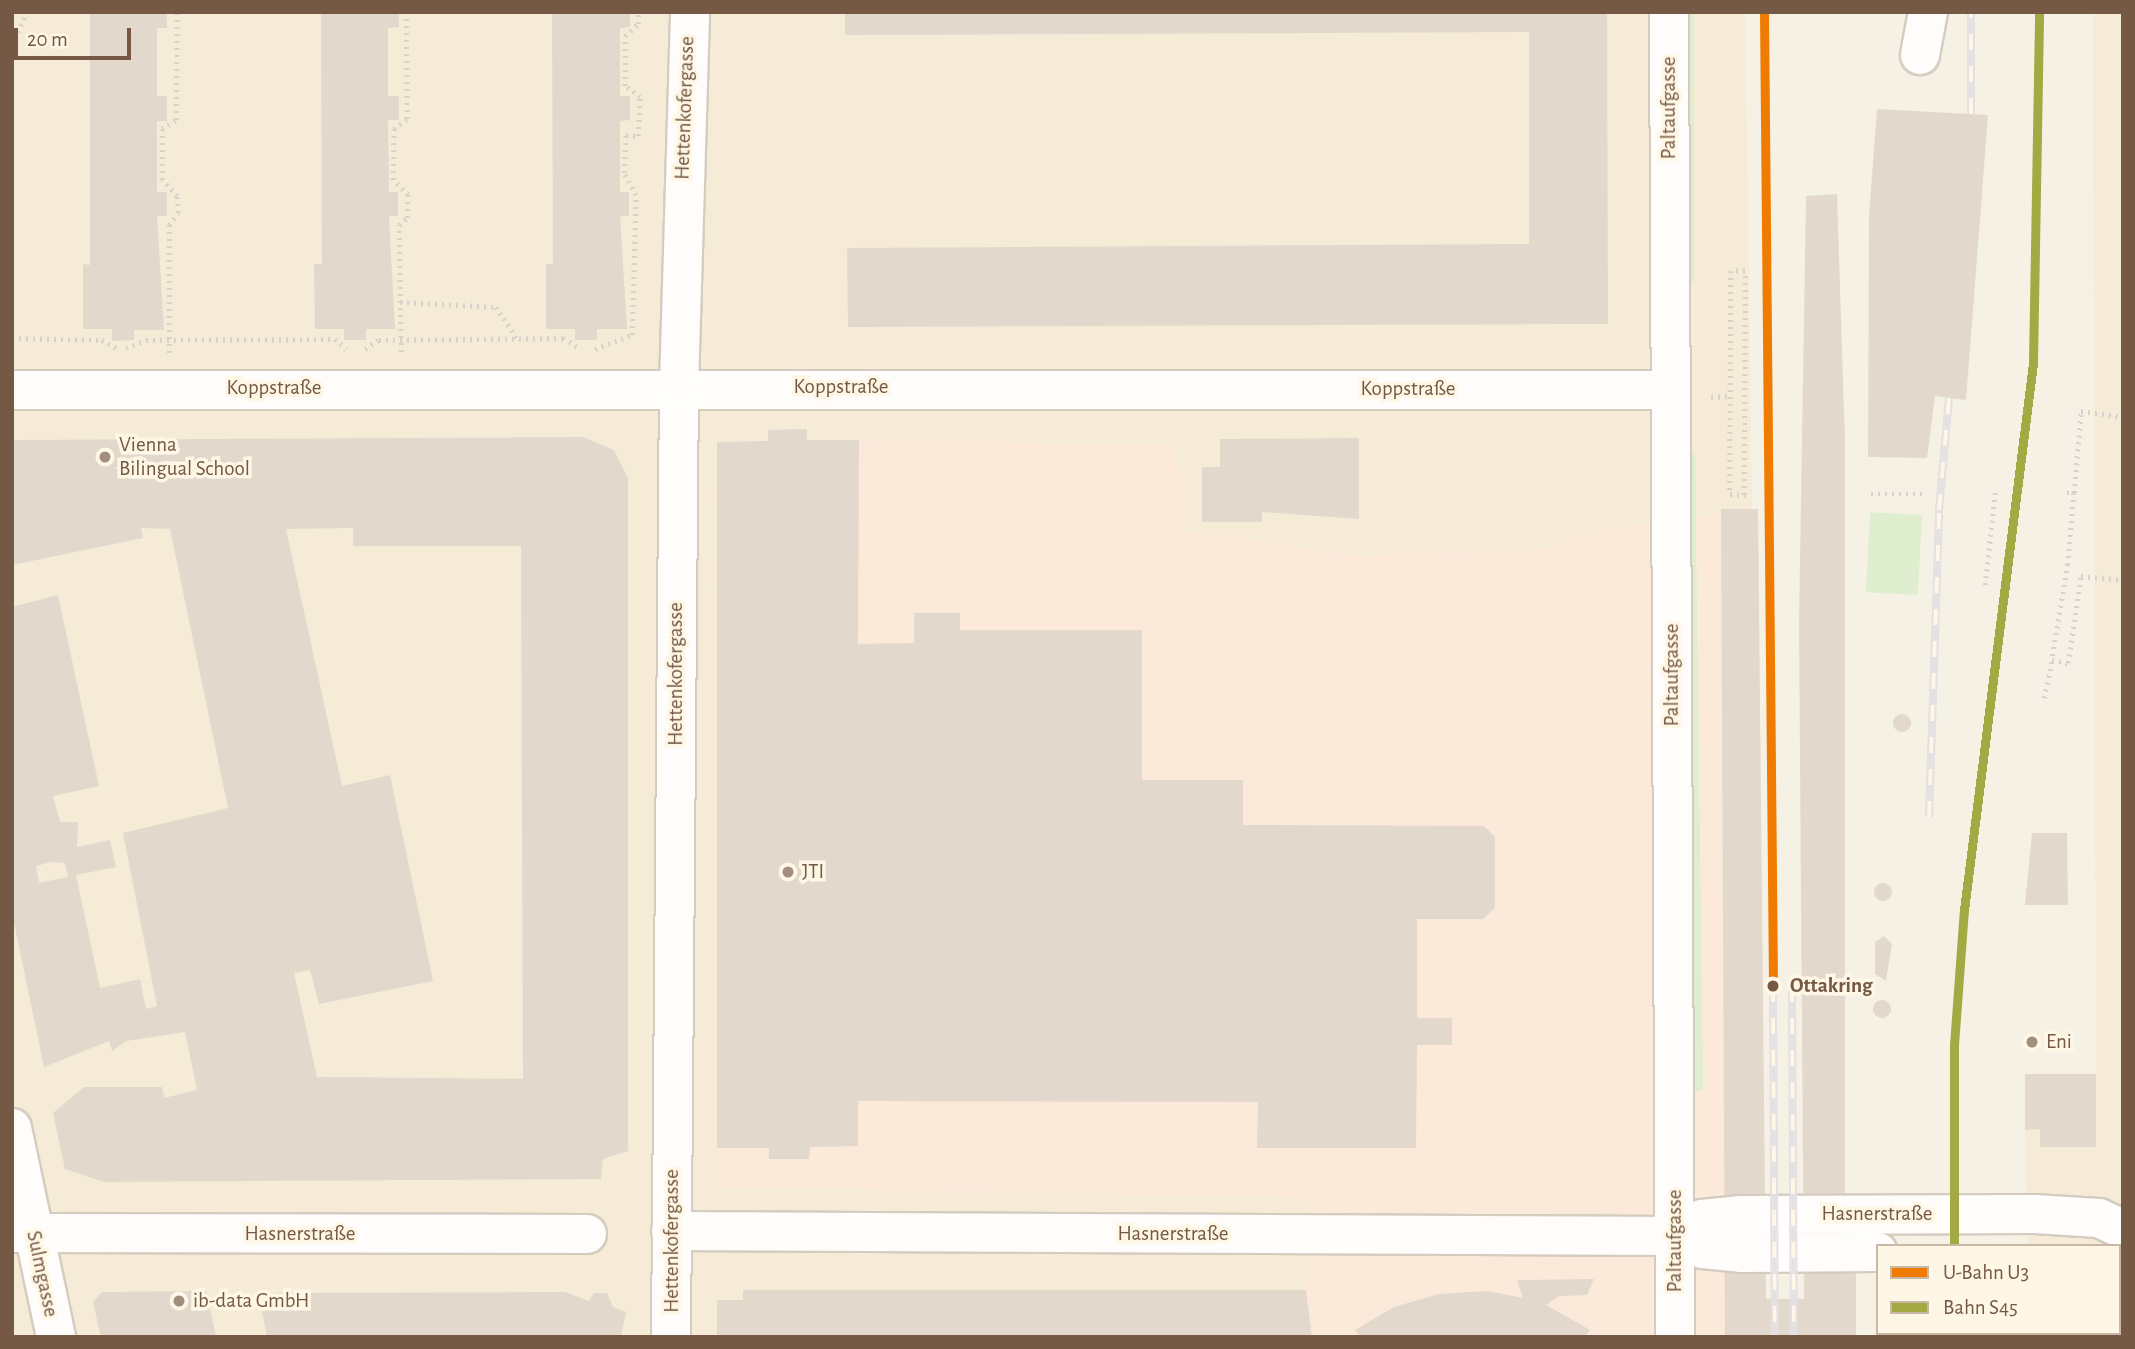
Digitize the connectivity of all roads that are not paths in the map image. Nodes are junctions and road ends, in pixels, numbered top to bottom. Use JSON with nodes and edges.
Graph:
{"nodes":[{"id":1,"x":690,"y":12,"type":"edge"},
{"id":2,"x":1669,"y":12,"type":"edge"},
{"id":3,"x":1928,"y":12,"type":"edge"},
{"id":4,"x":1920,"y":55,"type":"dead end"},
{"id":5,"x":679,"y":386,"type":"junction"},
{"id":6,"x":12,"y":390,"type":"edge"},
{"id":7,"x":1670,"y":390,"type":"junction"},
{"id":8,"x":12,"y":1128,"type":"edge"},
{"id":9,"x":2123,"y":1229,"type":"edge"},
{"id":10,"x":671,"y":1231,"type":"junction"},
{"id":11,"x":23,"y":1233,"type":"edge"},
{"id":12,"x":587,"y":1234,"type":"dead end"},
{"id":13,"x":1675,"y":1236,"type":"junction"},
{"id":14,"x":2123,"y":1238,"type":"edge"},
{"id":15,"x":2106,"y":1244,"type":"edge"},
{"id":16,"x":1876,"y":1252,"type":"edge"},
{"id":17,"x":56,"y":1337,"type":"edge"},
{"id":18,"x":671,"y":1337,"type":"edge"},
{"id":19,"x":1675,"y":1337,"type":"edge"}],
"edges":[{"from":1,"to":5,"type":"street","name":"Hettenkofergasse"},
{"from":2,"to":7,"type":"street","name":"Paltaufgasse"},
{"from":3,"to":4,"type":"street"},
{"from":5,"to":6,"type":"street","name":"Koppstraße"},
{"from":5,"to":7,"type":"street","name":"Koppstraße"},
{"from":5,"to":10,"type":"street","name":"Hettenkofergasse"},
{"from":7,"to":13,"type":"street","name":"Paltaufgasse"},
{"from":8,"to":11,"type":"street","name":"Sulmgasse"},
{"from":9,"to":13,"type":"street","name":"Hasnerstraße"},
{"from":10,"to":13,"type":"street","name":"Hasnerstraße"},
{"from":10,"to":18,"type":"street","name":"Hettenkofergasse"},
{"from":11,"to":12,"type":"street","name":"Hasnerstraße"},
{"from":11,"to":17,"type":"street","name":"Sulmgasse"},
{"from":13,"to":16,"type":"street","name":"Hasnerstraße"},
{"from":13,"to":19,"type":"street","name":"Paltaufgasse"},
{"from":14,"to":15,"type":"street"}]}
